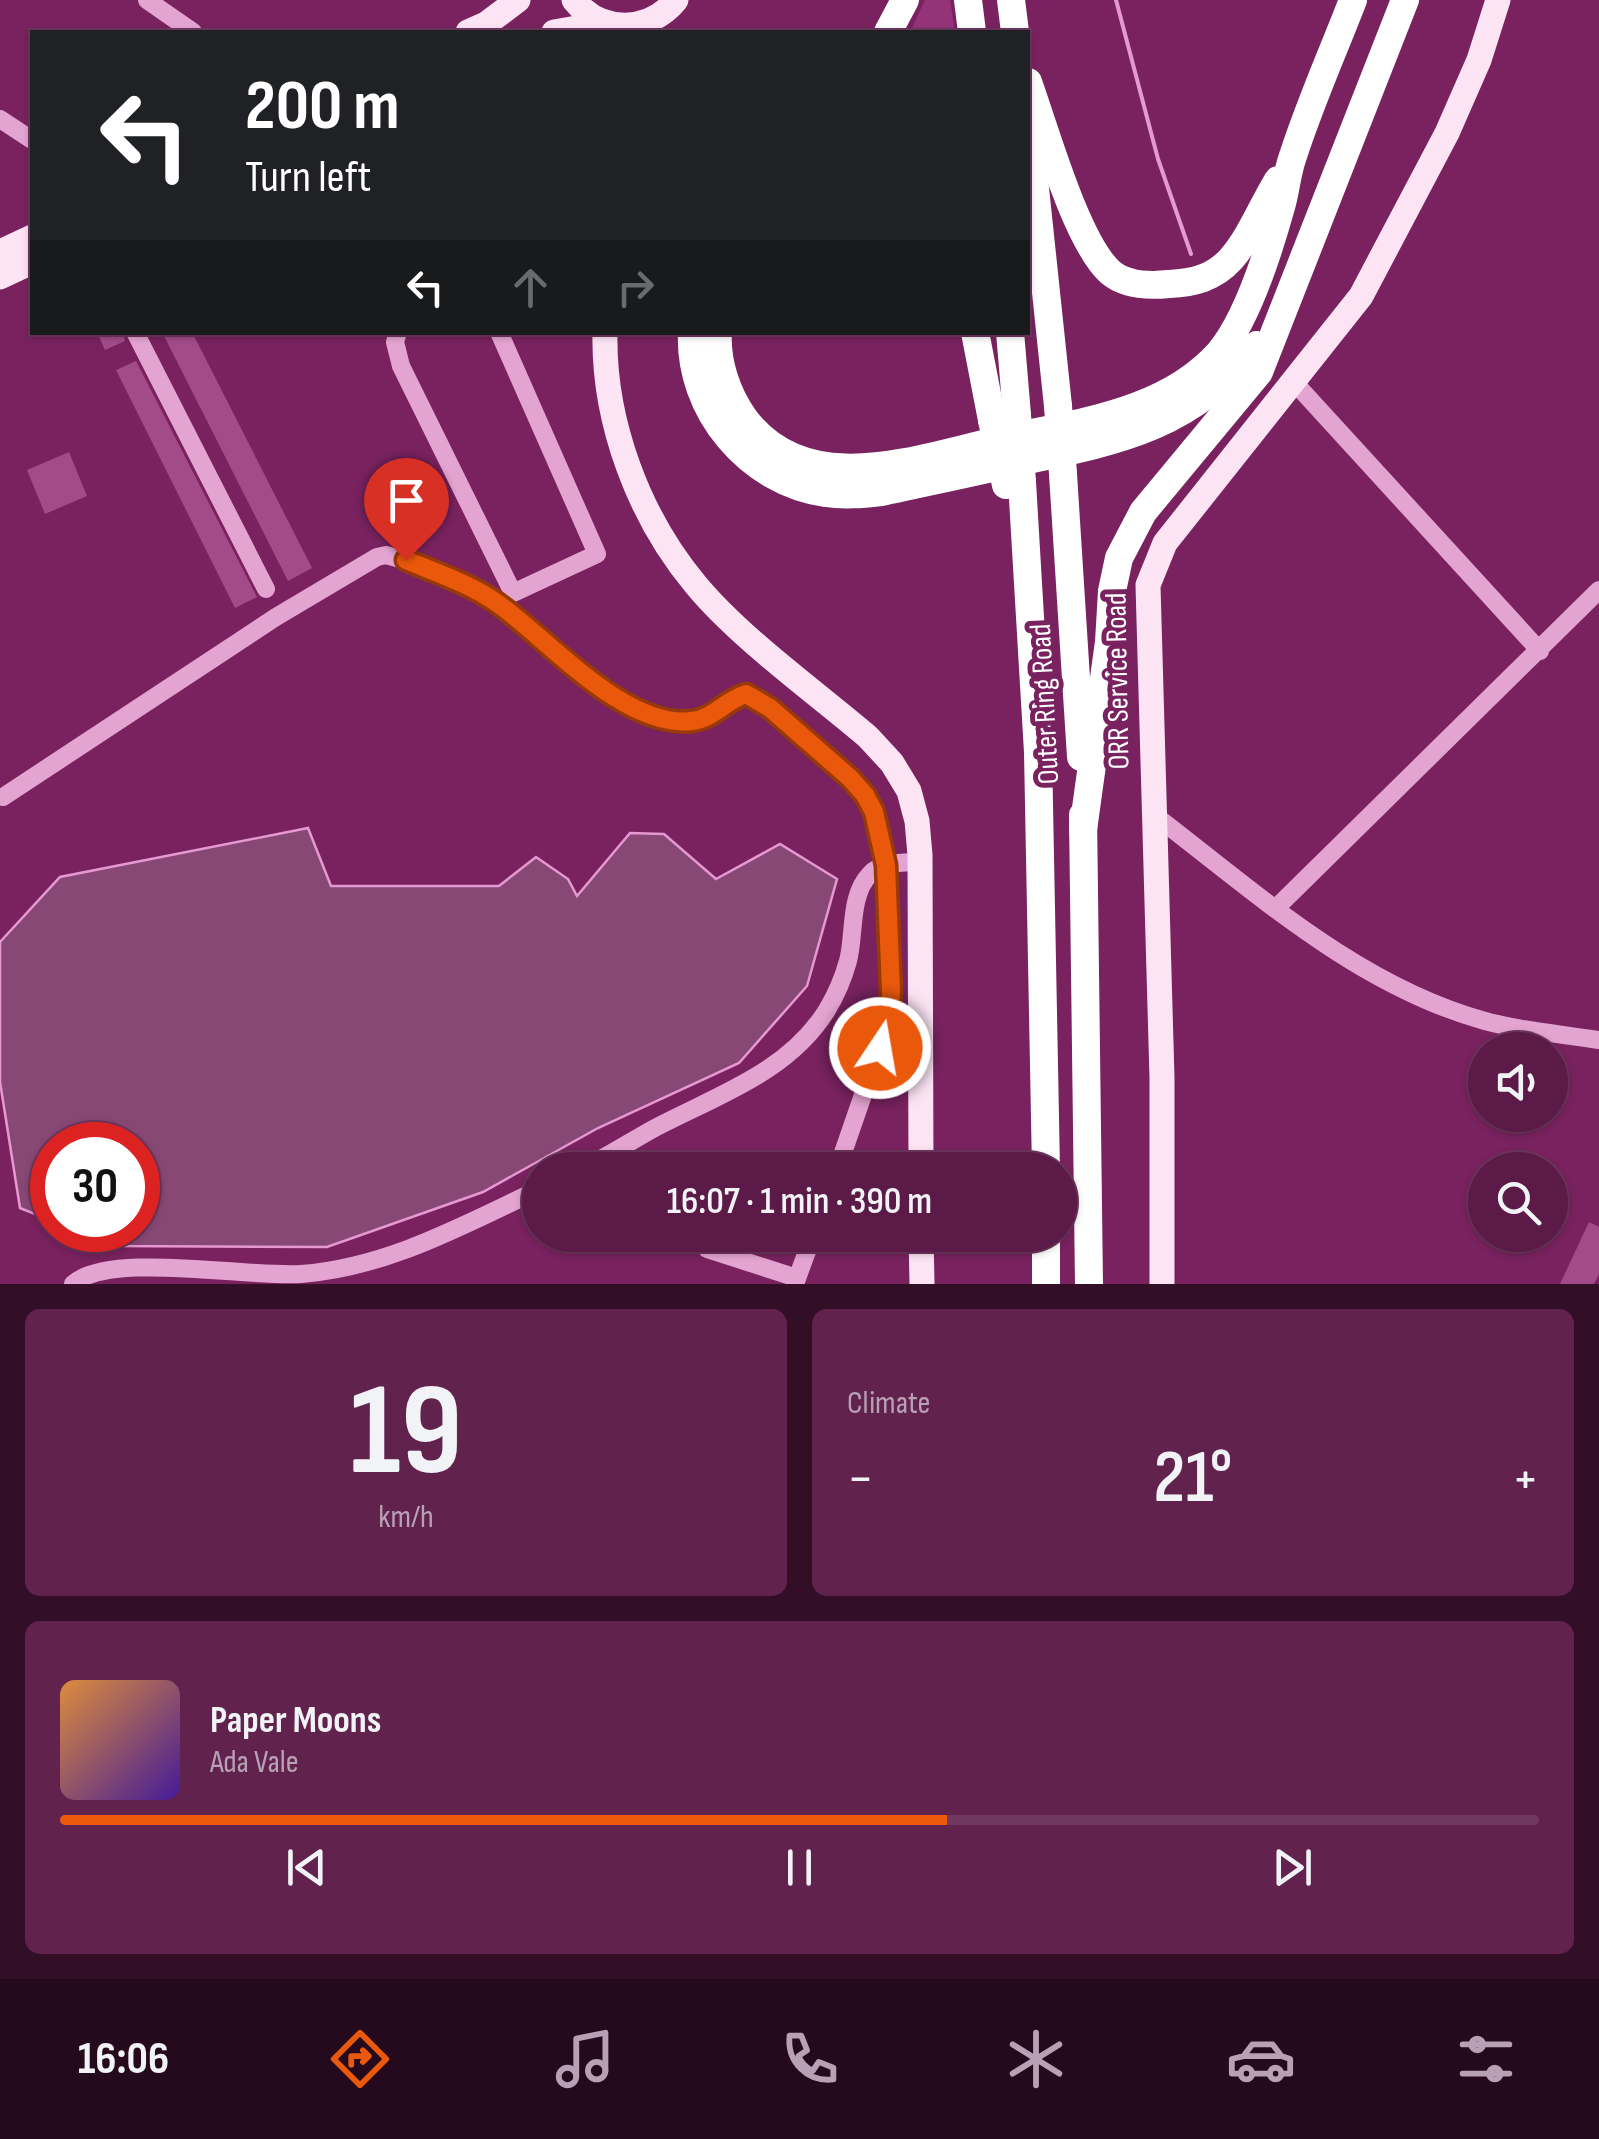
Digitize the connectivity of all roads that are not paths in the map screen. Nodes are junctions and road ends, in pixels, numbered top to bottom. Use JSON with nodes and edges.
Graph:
{"nodes":[{"id":1,"x":147,"y":0,"type":"edge"},
{"id":2,"x":518,"y":0,"type":"edge"},
{"id":3,"x":574,"y":0,"type":"edge"},
{"id":4,"x":676,"y":0,"type":"edge"},
{"id":5,"x":904,"y":0,"type":"edge"},
{"id":6,"x":968,"y":0,"type":"edge"},
{"id":7,"x":1011,"y":0,"type":"edge"},
{"id":8,"x":1353,"y":0,"type":"edge"},
{"id":9,"x":1406,"y":0,"type":"edge"},
{"id":10,"x":1498,"y":0,"type":"edge"},
{"id":11,"x":615,"y":27,"type":"edge"},
{"id":12,"x":190,"y":30,"type":"edge"},
{"id":13,"x":472,"y":30,"type":"edge"},
{"id":14,"x":578,"y":30,"type":"edge"},
{"id":15,"x":663,"y":30,"type":"edge"},
{"id":16,"x":889,"y":30,"type":"edge"},
{"id":17,"x":972,"y":30,"type":"edge"},
{"id":18,"x":1016,"y":30,"type":"edge"},
{"id":19,"x":1030,"y":88,"type":"edge"},
{"id":20,"x":0,"y":119,"type":"edge"},
{"id":21,"x":30,"y":139,"type":"edge"},
{"id":22,"x":1030,"y":141,"type":"edge"},
{"id":23,"x":1292,"y":157,"type":"junction"},
{"id":24,"x":30,"y":238,"type":"edge"},
{"id":25,"x":0,"y":252,"type":"edge"},
{"id":26,"x":30,"y":263,"type":"edge"},
{"id":27,"x":0,"y":277,"type":"edge"},
{"id":28,"x":1283,"y":306,"type":"junction"},
{"id":29,"x":137,"y":335,"type":"edge"},
{"id":30,"x":397,"y":335,"type":"edge"},
{"id":31,"x":500,"y":335,"type":"edge"},
{"id":32,"x":605,"y":335,"type":"edge"},
{"id":33,"x":692,"y":335,"type":"edge"},
{"id":34,"x":718,"y":335,"type":"edge"},
{"id":35,"x":976,"y":335,"type":"edge"},
{"id":36,"x":1010,"y":335,"type":"edge"},
{"id":37,"x":1294,"y":382,"type":"junction"},
{"id":38,"x":1004,"y":417,"type":"junction"},
{"id":39,"x":266,"y":590,"type":"dead end"},
{"id":40,"x":1599,"y":590,"type":"edge"},
{"id":41,"x":1540,"y":651,"type":"junction"},
{"id":42,"x":3,"y":797,"type":"dead end"},
{"id":43,"x":1153,"y":814,"type":"junction"},
{"id":44,"x":1083,"y":830,"type":"junction"},
{"id":45,"x":920,"y":862,"type":"junction"},
{"id":46,"x":886,"y":865,"type":"junction"},
{"id":47,"x":1276,"y":908,"type":"junction"},
{"id":48,"x":1599,"y":1040,"type":"edge"},
{"id":49,"x":614,"y":1152,"type":"edge"},
{"id":50,"x":843,"y":1152,"type":"edge"},
{"id":51,"x":921,"y":1152,"type":"edge"},
{"id":52,"x":1046,"y":1152,"type":"edge"},
{"id":53,"x":522,"y":1197,"type":"edge"},
{"id":54,"x":715,"y":1252,"type":"edge"},
{"id":55,"x":807,"y":1252,"type":"edge"},
{"id":56,"x":922,"y":1252,"type":"edge"},
{"id":57,"x":1046,"y":1252,"type":"edge"},
{"id":58,"x":796,"y":1281,"type":"edge"},
{"id":59,"x":73,"y":1284,"type":"edge"},
{"id":60,"x":922,"y":1284,"type":"edge"},
{"id":61,"x":1046,"y":1284,"type":"edge"},
{"id":62,"x":1089,"y":1284,"type":"edge"},
{"id":63,"x":1162,"y":1284,"type":"edge"}],
"edges":[{"from":1,"to":12,"type":"street"},
{"from":2,"to":13,"type":"main road"},
{"from":3,"to":11,"type":"main road"},
{"from":4,"to":11,"type":"main road"},
{"from":4,"to":15,"type":"main road"},
{"from":5,"to":16,"type":"highway"},
{"from":6,"to":17,"type":"highway"},
{"from":7,"to":18,"type":"highway"},
{"from":8,"to":23,"type":"highway"},
{"from":9,"to":28,"type":"highway"},
{"from":10,"to":37,"type":"main road","name":"ORR Service Road"},
{"from":11,"to":14,"type":"main road"},
{"from":19,"to":23,"type":"highway"},
{"from":20,"to":21,"type":"street"},
{"from":22,"to":44,"type":"highway","name":"Outer Ring Road","bridge":true},
{"from":23,"to":34,"type":"highway"},
{"from":24,"to":25,"type":"main road"},
{"from":26,"to":27,"type":"main road"},
{"from":28,"to":33,"type":"highway"},
{"from":28,"to":44,"type":"highway"},
{"from":29,"to":39,"type":"street"},
{"from":30,"to":31,"type":"street"},
{"from":32,"to":45,"type":"main road"},
{"from":35,"to":38,"type":"highway"},
{"from":36,"to":38,"type":"highway","name":"Outer Ring Road"},
{"from":37,"to":41,"type":"street"},
{"from":37,"to":43,"type":"main road","name":"ORR Service Road"},
{"from":38,"to":52,"type":"highway","name":"Outer Ring Road","bridge":true},
{"from":40,"to":41,"type":"street"},
{"from":41,"to":47,"type":"street"},
{"from":42,"to":46,"type":"street"},
{"from":43,"to":47,"type":"street"},
{"from":43,"to":63,"type":"main road","name":"ORR Service Road"},
{"from":44,"to":62,"type":"highway","name":"Outer Ring Road"},
{"from":45,"to":46,"type":"street"},
{"from":45,"to":51,"type":"main road"},
{"from":46,"to":49,"type":"street"},
{"from":46,"to":50,"type":"street"},
{"from":47,"to":48,"type":"street"},
{"from":53,"to":59,"type":"street"},
{"from":54,"to":58,"type":"street"},
{"from":55,"to":58,"type":"street"},
{"from":56,"to":60,"type":"main road"},
{"from":57,"to":61,"type":"highway"}]}
